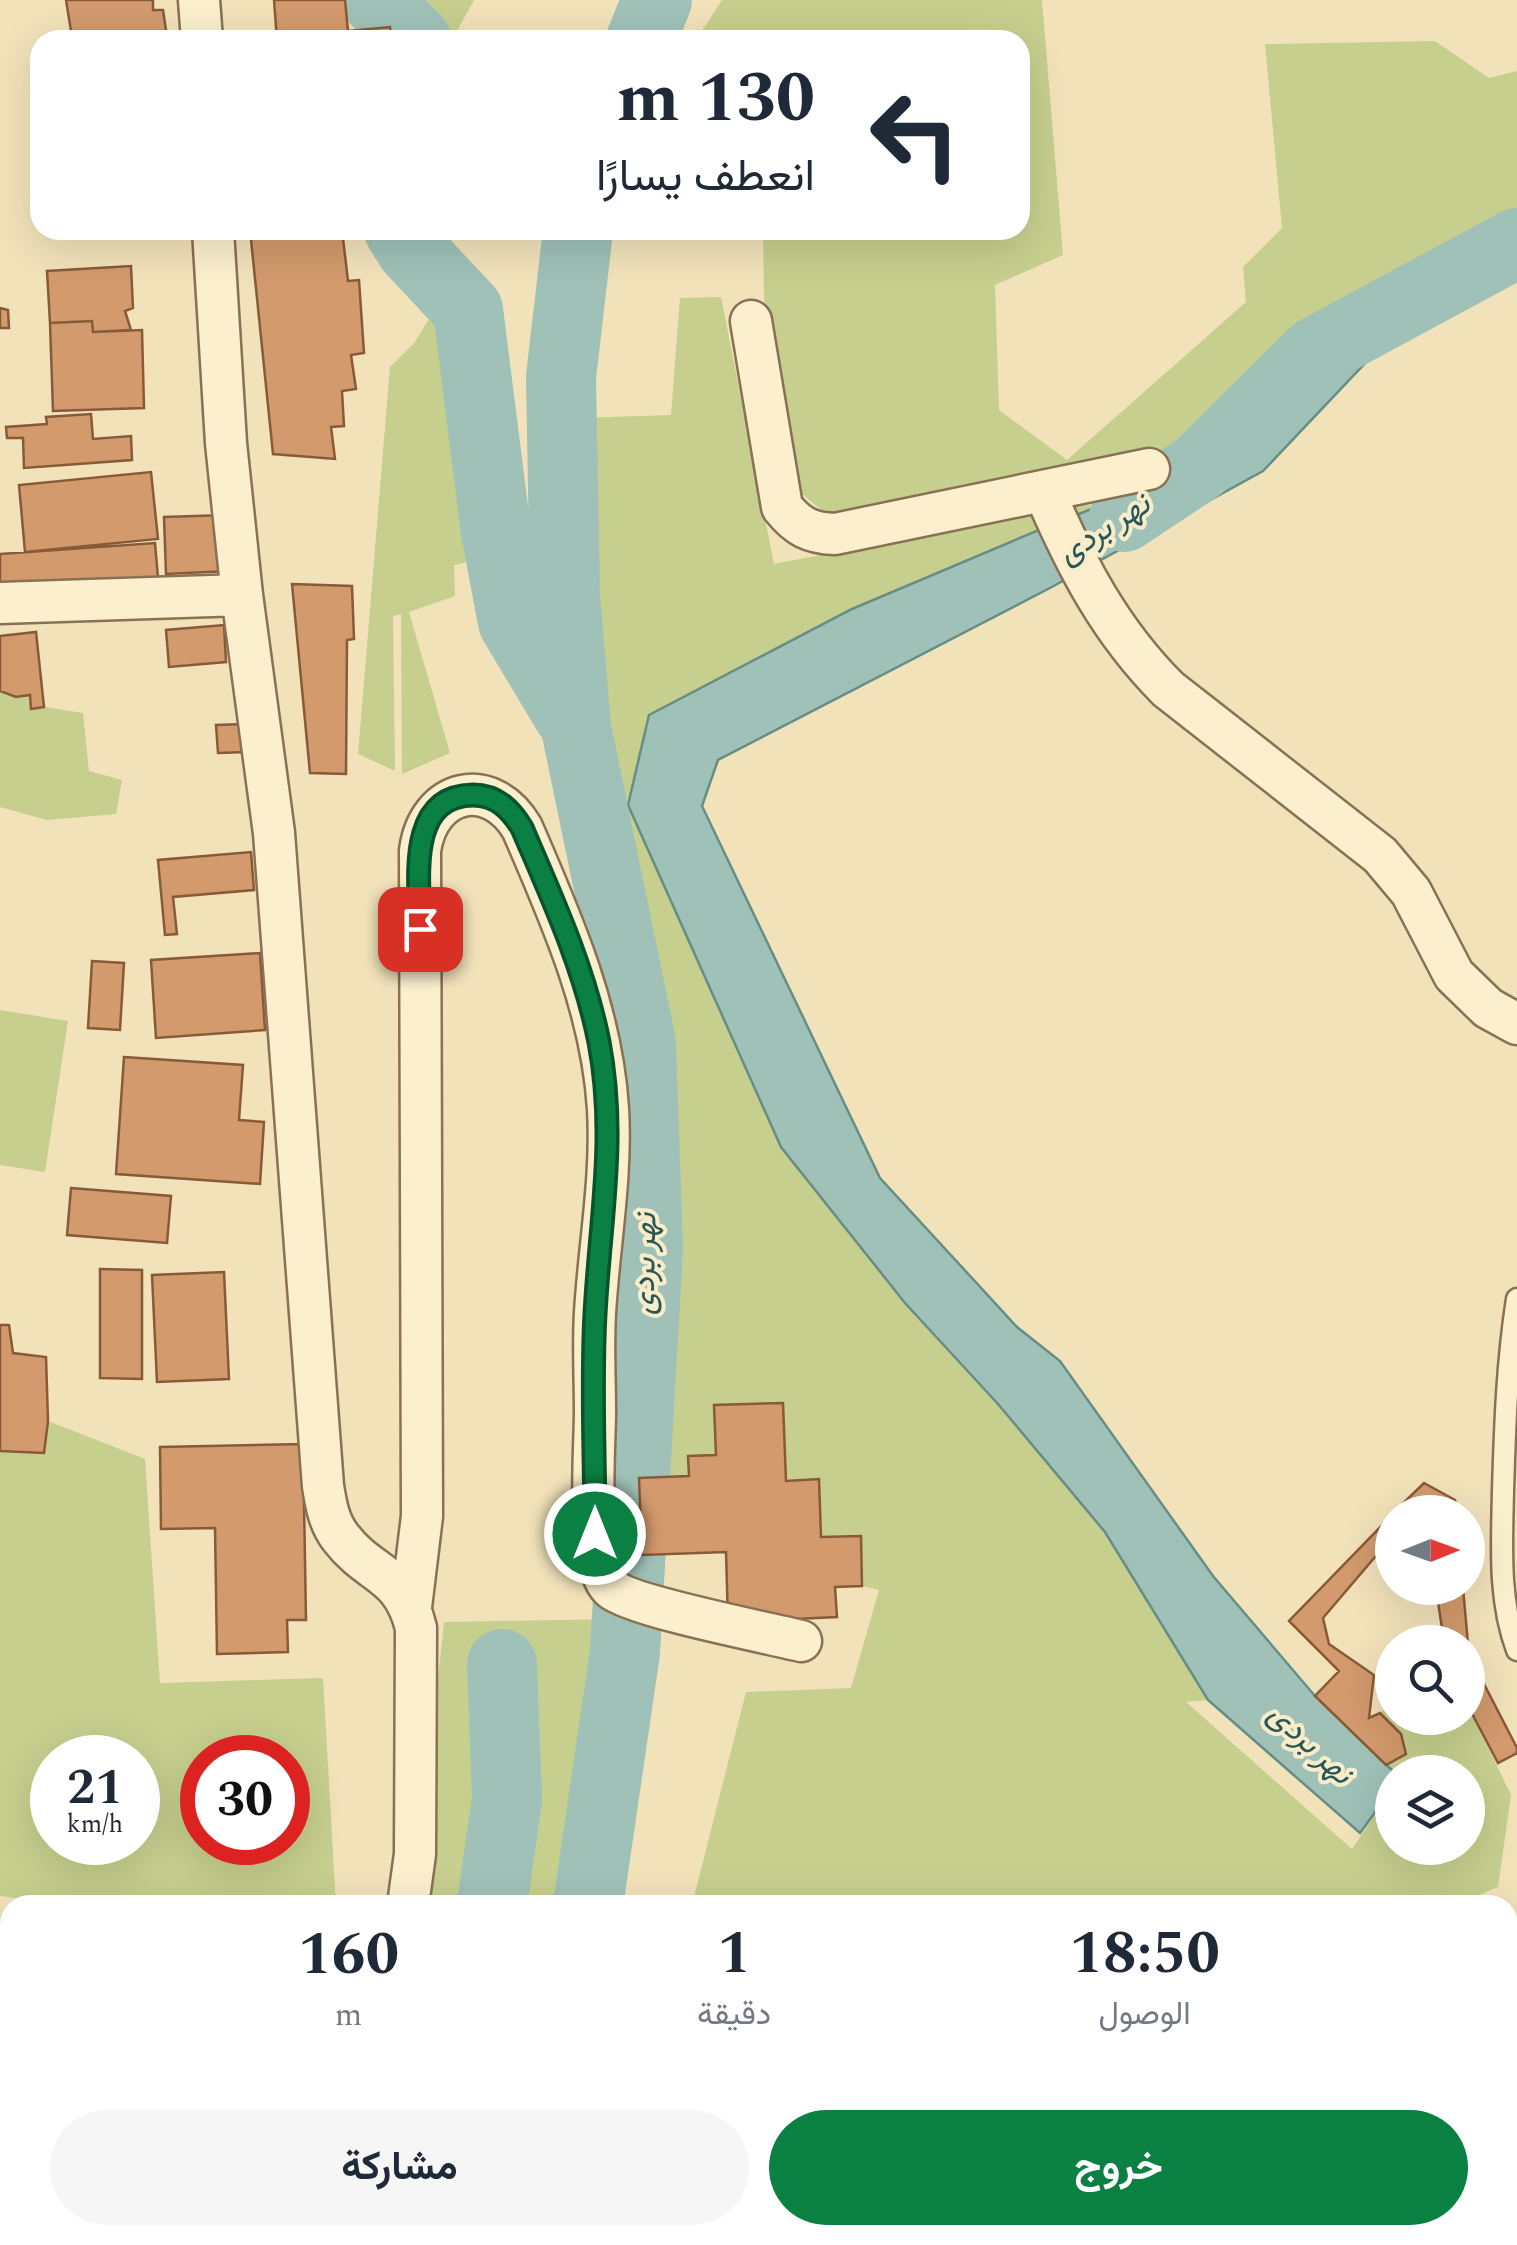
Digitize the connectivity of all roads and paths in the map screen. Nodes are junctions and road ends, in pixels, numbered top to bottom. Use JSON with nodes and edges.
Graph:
{"nodes":[{"id":1,"x":200,"y":0,"type":"edge"},
{"id":2,"x":202,"y":30,"type":"edge"},
{"id":3,"x":214,"y":240,"type":"edge"},
{"id":4,"x":752,"y":321,"type":"dead end"},
{"id":5,"x":1149,"y":469,"type":"dead end"},
{"id":6,"x":1044,"y":491,"type":"junction"},
{"id":7,"x":242,"y":595,"type":"junction"},
{"id":8,"x":0,"y":603,"type":"edge"},
{"id":9,"x":1517,"y":1024,"type":"edge"},
{"id":10,"x":1517,"y":1299,"type":"edge"},
{"id":11,"x":411,"y":1607,"type":"junction"},
{"id":12,"x":802,"y":1641,"type":"dead end"},
{"id":13,"x":1517,"y":1650,"type":"edge"},
{"id":14,"x":409,"y":1895,"type":"edge"}],
"edges":[{"from":1,"to":2,"type":"street"},
{"from":3,"to":7,"type":"street"},
{"from":4,"to":6,"type":"street"},
{"from":5,"to":6,"type":"street"},
{"from":6,"to":9,"type":"street"},
{"from":7,"to":8,"type":"street"},
{"from":7,"to":11,"type":"street"},
{"from":10,"to":13,"type":"lane"},
{"from":11,"to":12,"type":"street"},
{"from":11,"to":14,"type":"street"}]}
